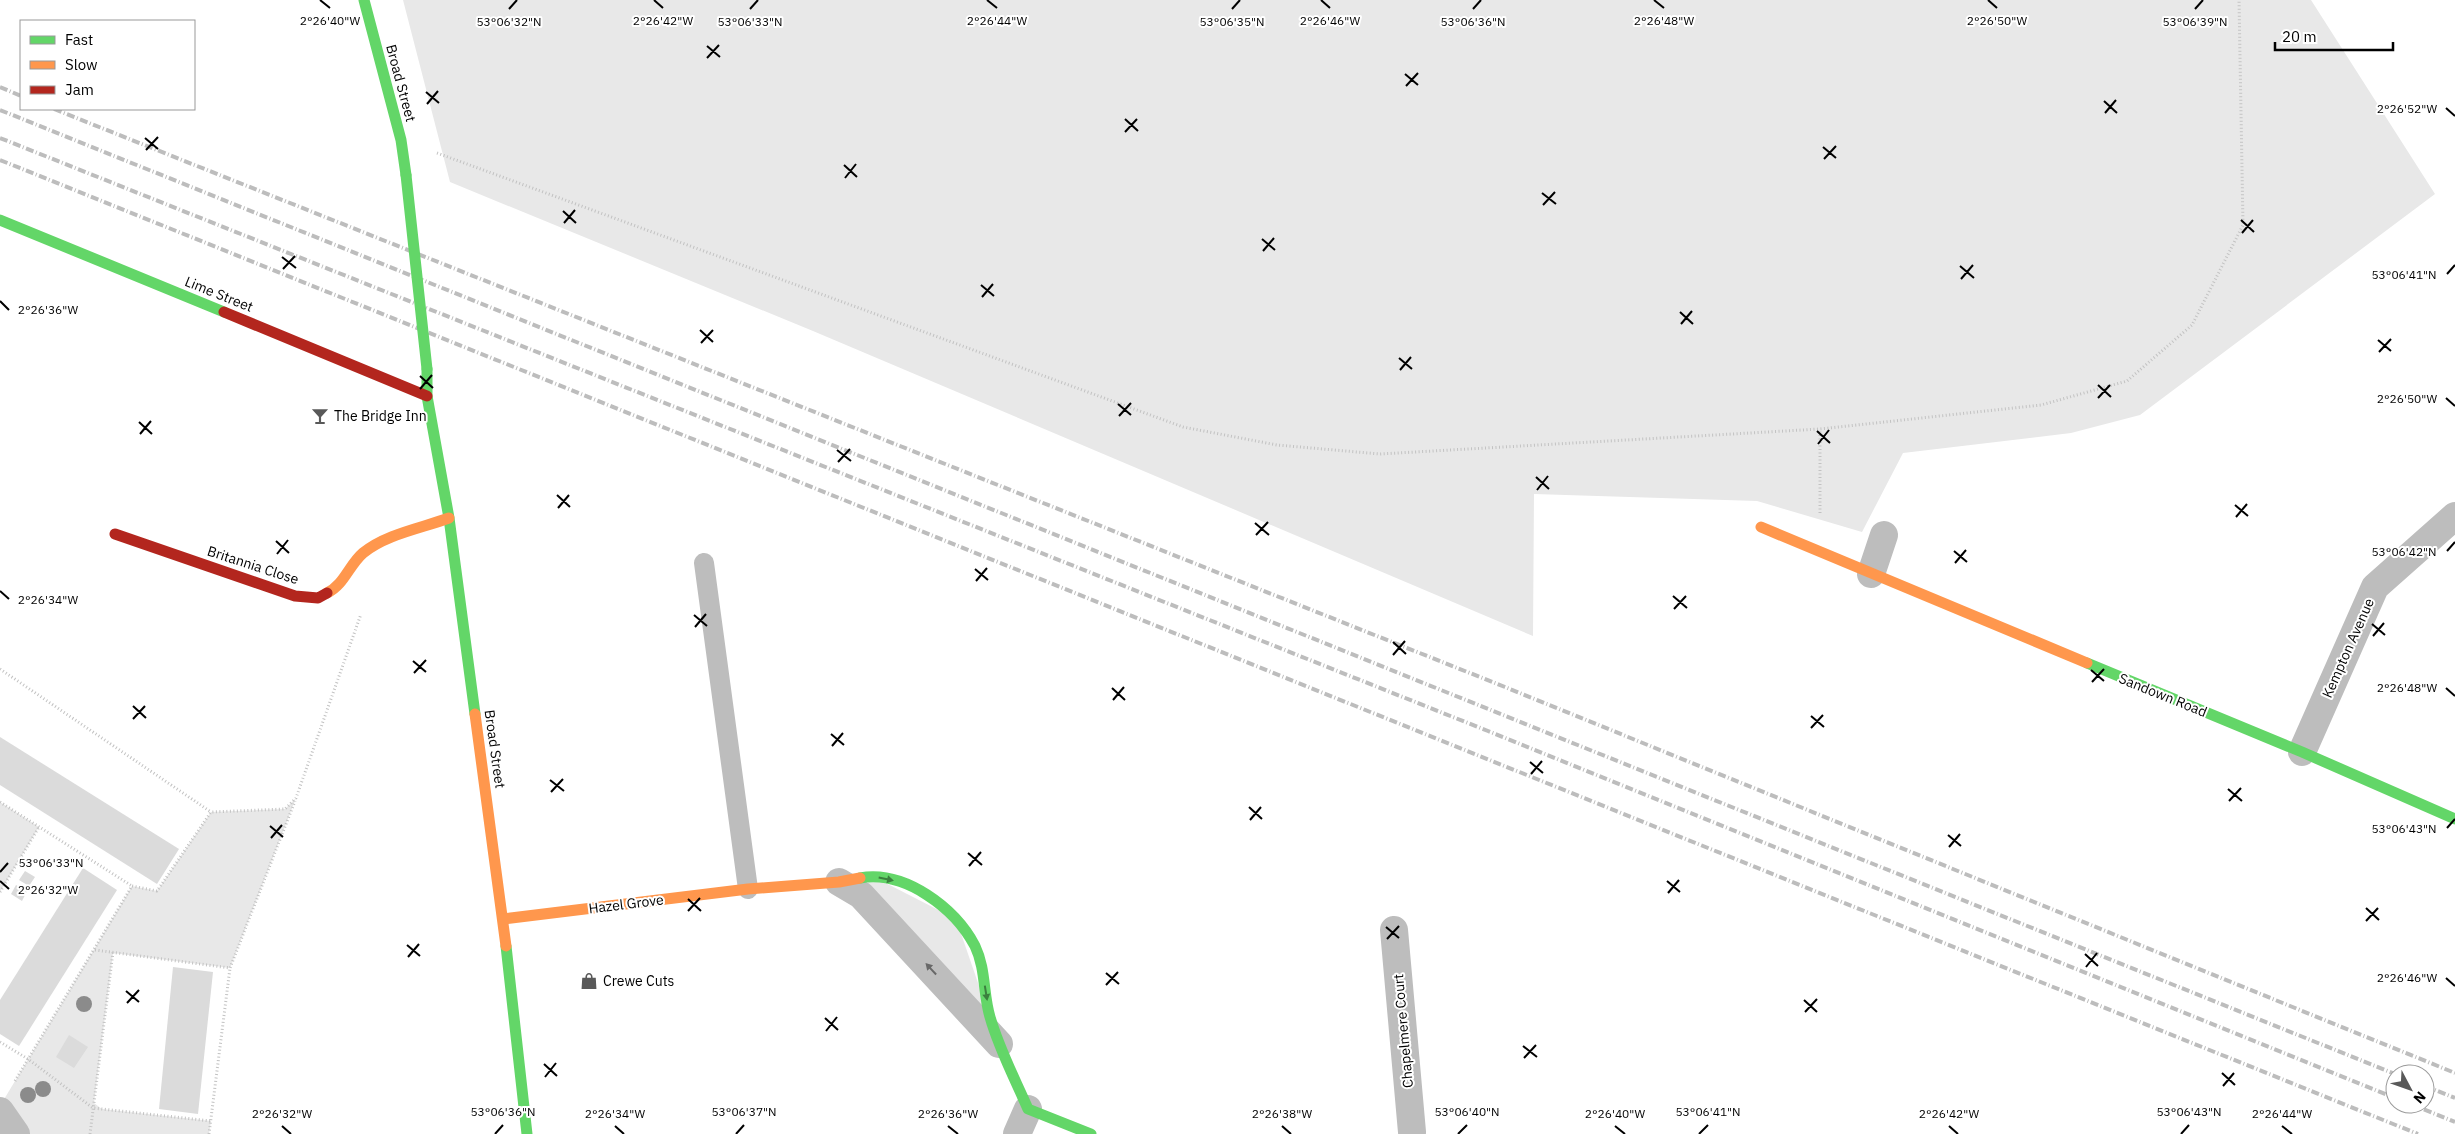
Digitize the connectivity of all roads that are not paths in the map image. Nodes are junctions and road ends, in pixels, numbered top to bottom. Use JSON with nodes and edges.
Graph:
{"nodes":[{"id":1,"x":364,"y":0,"type":"edge"},
{"id":2,"x":0,"y":220,"type":"edge"},
{"id":3,"x":427,"y":396,"type":"junction"},
{"id":4,"x":2455,"y":516,"type":"edge"},
{"id":5,"x":449,"y":518,"type":"junction"},
{"id":6,"x":1761,"y":527,"type":"dead end"},
{"id":7,"x":115,"y":534,"type":"dead end"},
{"id":8,"x":1884,"y":535,"type":"dead end"},
{"id":9,"x":704,"y":563,"type":"dead end"},
{"id":10,"x":1871,"y":574,"type":"junction"},
{"id":11,"x":2302,"y":752,"type":"junction"},
{"id":12,"x":2455,"y":819,"type":"edge"},
{"id":13,"x":839,"y":882,"type":"junction"},
{"id":14,"x":748,"y":889,"type":"junction"},
{"id":15,"x":502,"y":919,"type":"junction"},
{"id":16,"x":1394,"y":930,"type":"dead end"},
{"id":17,"x":999,"y":1044,"type":"junction"},
{"id":18,"x":1028,"y":1109,"type":"junction"},
{"id":19,"x":0,"y":1111,"type":"edge"},
{"id":20,"x":1414,"y":1133,"type":"edge"},
{"id":21,"x":16,"y":1134,"type":"edge"},
{"id":22,"x":526,"y":1134,"type":"edge"},
{"id":23,"x":1017,"y":1134,"type":"edge"},
{"id":24,"x":1091,"y":1134,"type":"edge"}],
"edges":[{"from":1,"to":3,"type":"street","name":"Broad Street","bridge":true},
{"from":2,"to":3,"type":"street","name":"Lime Street"},
{"from":3,"to":5,"type":"street","name":"Broad Street"},
{"from":4,"to":11,"type":"street","name":"Kempton Avenue"},
{"from":5,"to":7,"type":"street","name":"Britannia Close"},
{"from":5,"to":15,"type":"street","name":"Broad Street"},
{"from":6,"to":10,"type":"street","name":"Sandown Road"},
{"from":8,"to":10,"type":"street"},
{"from":9,"to":14,"type":"lane"},
{"from":10,"to":11,"type":"street","name":"Sandown Road"},
{"from":11,"to":12,"type":"street","name":"Sandown Road"},
{"from":13,"to":14,"type":"street","name":"Hazel Grove"},
{"from":17,"to":13,"type":"street","name":"Hazel Grove","one_way":true},
{"from":13,"to":17,"type":"street","name":"Hazel Grove","one_way":true},
{"from":14,"to":15,"type":"street","name":"Hazel Grove"},
{"from":15,"to":22,"type":"street","name":"Broad Street"},
{"from":16,"to":20,"type":"street","name":"Chapelmere Court"},
{"from":17,"to":18,"type":"street","name":"Hazel Grove"},
{"from":18,"to":23,"type":"street"},
{"from":18,"to":24,"type":"street"},
{"from":19,"to":21,"type":"street"}]}
